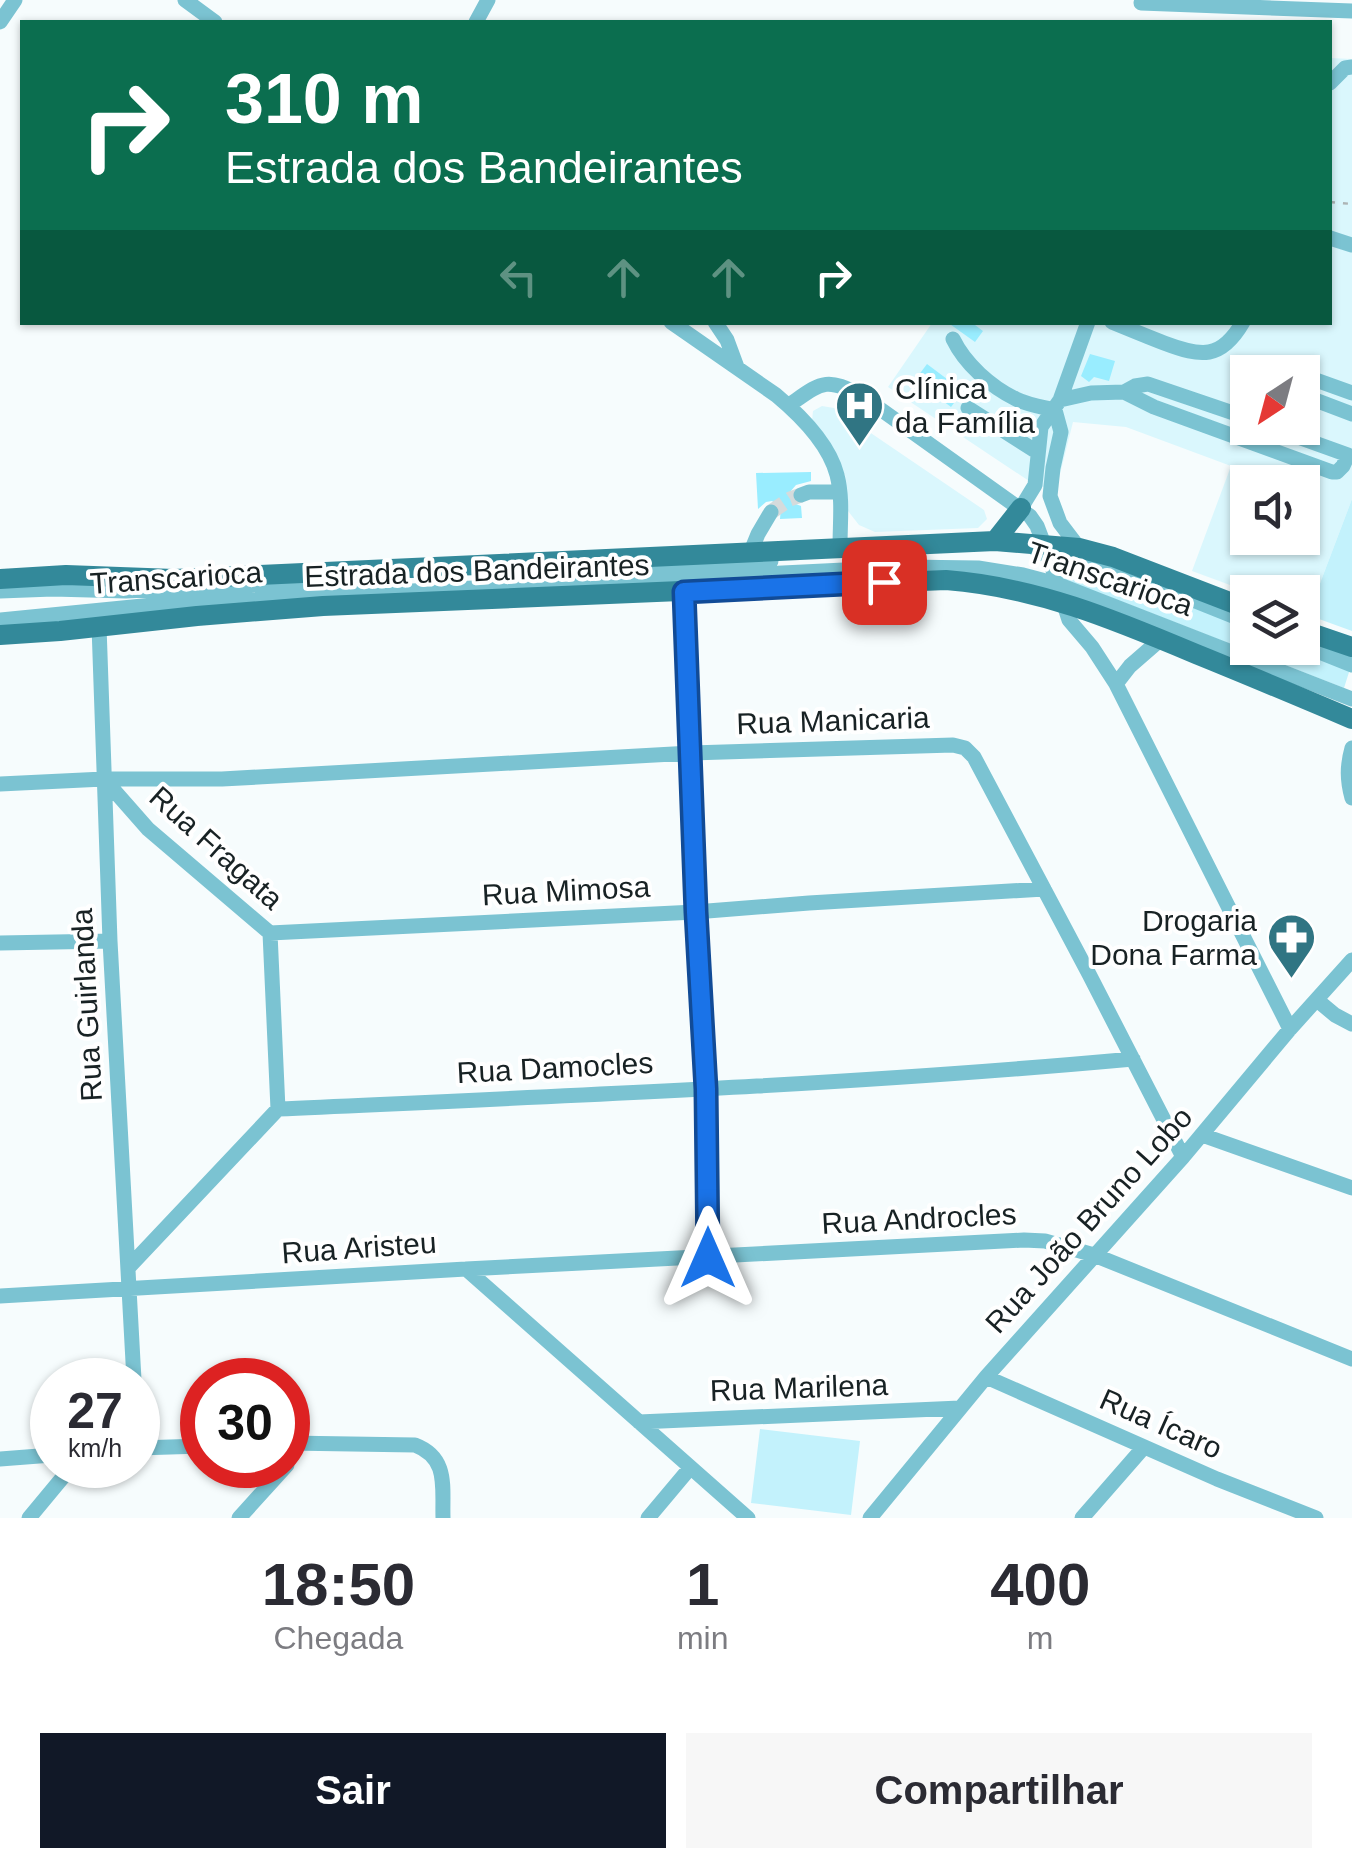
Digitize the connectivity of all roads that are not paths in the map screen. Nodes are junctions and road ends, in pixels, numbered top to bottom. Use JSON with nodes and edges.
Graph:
{"nodes":[{"id":1,"x":16,"y":0,"type":"edge"},
{"id":2,"x":185,"y":0,"type":"edge"},
{"id":3,"x":1142,"y":3,"type":"dead end"},
{"id":4,"x":1352,"y":12,"type":"edge"},
{"id":5,"x":211,"y":20,"type":"edge"},
{"id":6,"x":0,"y":22,"type":"edge"},
{"id":7,"x":676,"y":325,"type":"edge"},
{"id":8,"x":717,"y":325,"type":"edge"},
{"id":9,"x":1087,"y":325,"type":"edge"},
{"id":10,"x":1119,"y":325,"type":"edge"},
{"id":11,"x":1155,"y":325,"type":"edge"},
{"id":12,"x":1241,"y":325,"type":"edge"},
{"id":13,"x":1144,"y":336,"type":"junction"},
{"id":14,"x":953,"y":339,"type":"dead end"},
{"id":15,"x":737,"y":366,"type":"junction"},
{"id":16,"x":1320,"y":381,"type":"edge"},
{"id":17,"x":1124,"y":392,"type":"junction"},
{"id":18,"x":1352,"y":393,"type":"edge"},
{"id":19,"x":1320,"y":402,"type":"edge"},
{"id":20,"x":788,"y":405,"type":"junction"},
{"id":21,"x":1057,"y":405,"type":"junction"},
{"id":22,"x":968,"y":408,"type":"dead end"},
{"id":23,"x":1230,"y":412,"type":"edge"},
{"id":24,"x":1352,"y":414,"type":"edge"},
{"id":25,"x":1320,"y":441,"type":"edge"},
{"id":26,"x":1350,"y":450,"type":"edge"},
{"id":27,"x":1037,"y":452,"type":"junction"},
{"id":28,"x":840,"y":492,"type":"junction"},
{"id":29,"x":801,"y":495,"type":"tunnel mouth"},
{"id":30,"x":1022,"y":508,"type":"junction"},
{"id":31,"x":771,"y":512,"type":"tunnel mouth"},
{"id":32,"x":995,"y":540,"type":"junction"},
{"id":33,"x":840,"y":546,"type":"junction"},
{"id":34,"x":1079,"y":548,"type":"junction"},
{"id":35,"x":1046,"y":549,"type":"junction"},
{"id":36,"x":752,"y":550,"type":"junction"},
{"id":37,"x":0,"y":579,"type":"edge"},
{"id":38,"x":0,"y":591,"type":"edge"},
{"id":39,"x":684,"y":592,"type":"junction"},
{"id":40,"x":1060,"y":593,"type":"junction"},
{"id":41,"x":1230,"y":602,"type":"edge"},
{"id":42,"x":1230,"y":615,"type":"edge"},
{"id":43,"x":0,"y":620,"type":"edge"},
{"id":44,"x":99,"y":626,"type":"junction"},
{"id":45,"x":0,"y":635,"type":"edge"},
{"id":46,"x":1320,"y":636,"type":"edge"},
{"id":47,"x":1161,"y":639,"type":"junction"},
{"id":48,"x":1352,"y":647,"type":"edge"},
{"id":49,"x":1320,"y":652,"type":"edge"},
{"id":50,"x":1352,"y":665,"type":"edge"},
{"id":51,"x":1116,"y":684,"type":"junction"},
{"id":52,"x":1352,"y":699,"type":"edge"},
{"id":53,"x":1352,"y":718,"type":"edge"},
{"id":54,"x":1352,"y":748,"type":"edge"},
{"id":55,"x":691,"y":753,"type":"junction"},
{"id":56,"x":104,"y":779,"type":"junction"},
{"id":57,"x":0,"y":784,"type":"edge"},
{"id":58,"x":1352,"y":798,"type":"edge"},
{"id":59,"x":1044,"y":889,"type":"junction"},
{"id":60,"x":696,"y":912,"type":"junction"},
{"id":61,"x":270,"y":933,"type":"junction"},
{"id":62,"x":110,"y":941,"type":"junction"},
{"id":63,"x":0,"y":943,"type":"edge"},
{"id":64,"x":1352,"y":960,"type":"edge"},
{"id":65,"x":1317,"y":1000,"type":"junction"},
{"id":66,"x":1352,"y":1024,"type":"edge"},
{"id":67,"x":1290,"y":1029,"type":"junction"},
{"id":68,"x":1133,"y":1059,"type":"junction"},
{"id":69,"x":706,"y":1089,"type":"junction"},
{"id":70,"x":278,"y":1109,"type":"junction"},
{"id":71,"x":1202,"y":1135,"type":"junction"},
{"id":72,"x":1182,"y":1157,"type":"junction"},
{"id":73,"x":1352,"y":1188,"type":"edge"},
{"id":74,"x":1094,"y":1255,"type":"junction"},
{"id":75,"x":708,"y":1258,"type":"junction"},
{"id":76,"x":128,"y":1267,"type":"junction"},
{"id":77,"x":466,"y":1268,"type":"junction"},
{"id":78,"x":129,"y":1290,"type":"junction"},
{"id":79,"x":0,"y":1296,"type":"edge"},
{"id":80,"x":133,"y":1358,"type":"edge"},
{"id":81,"x":1352,"y":1358,"type":"edge"},
{"id":82,"x":986,"y":1377,"type":"junction"},
{"id":83,"x":960,"y":1408,"type":"junction"},
{"id":84,"x":640,"y":1422,"type":"junction"},
{"id":85,"x":310,"y":1443,"type":"edge"},
{"id":86,"x":1144,"y":1447,"type":"junction"},
{"id":87,"x":30,"y":1457,"type":"edge"},
{"id":88,"x":0,"y":1459,"type":"edge"},
{"id":89,"x":690,"y":1468,"type":"junction"},
{"id":90,"x":54,"y":1488,"type":"edge"},
{"id":91,"x":266,"y":1488,"type":"edge"},
{"id":92,"x":1296,"y":1514,"type":"edge"},
{"id":93,"x":30,"y":1518,"type":"edge"},
{"id":94,"x":239,"y":1518,"type":"edge"},
{"id":95,"x":443,"y":1518,"type":"edge"},
{"id":96,"x":648,"y":1518,"type":"edge"},
{"id":97,"x":748,"y":1518,"type":"edge"},
{"id":98,"x":870,"y":1518,"type":"edge"},
{"id":99,"x":1082,"y":1518,"type":"edge"},
{"id":100,"x":1316,"y":1518,"type":"edge"}],
"edges":[{"from":1,"to":6,"type":"street"},
{"from":2,"to":5,"type":"street"},
{"from":3,"to":4,"type":"street"},
{"from":7,"to":15,"type":"street"},
{"from":8,"to":15,"type":"street"},
{"from":9,"to":21,"type":"street"},
{"from":10,"to":13,"type":"street"},
{"from":11,"to":13,"type":"street"},
{"from":12,"to":13,"type":"street"},
{"from":14,"to":21,"type":"street"},
{"from":15,"to":20,"type":"street"},
{"from":16,"to":18,"type":"street"},
{"from":17,"to":21,"type":"street"},
{"from":17,"to":23,"type":"street"},
{"from":17,"to":26,"type":"street"},
{"from":19,"to":24,"type":"street"},
{"from":20,"to":28,"type":"street"},
{"from":20,"to":30,"type":"street"},
{"from":21,"to":27,"type":"street"},
{"from":21,"to":34,"type":"street"},
{"from":22,"to":27,"type":"street"},
{"from":25,"to":26,"type":"street"},
{"from":27,"to":30,"type":"street"},
{"from":28,"to":29,"type":"street"},
{"from":28,"to":33,"type":"street"},
{"from":30,"to":32,"type":"main road"},
{"from":30,"to":35,"type":"street"},
{"from":31,"to":36,"type":"street"},
{"from":32,"to":33,"type":"main road","name":"Estrada dos Bandeirantes"},
{"from":32,"to":35,"type":"main road","name":"Estrada dos Bandeirantes"},
{"from":33,"to":36,"type":"main road","name":"Estrada dos Bandeirantes"},
{"from":34,"to":35,"type":"main road","name":"Estrada dos Bandeirantes"},
{"from":34,"to":41,"type":"main road","name":"Estrada dos Bandeirantes"},
{"from":35,"to":38,"type":"street","name":"Transcarioca"},
{"from":35,"to":40,"type":"street"},
{"from":35,"to":42,"type":"street","name":"Transcarioca"},
{"from":36,"to":37,"type":"main road","name":"Estrada dos Bandeirantes"},
{"from":39,"to":40,"type":"main road","name":"Estrada dos Bandeirantes"},
{"from":39,"to":44,"type":"main road","name":"Estrada dos Bandeirantes"},
{"from":39,"to":55,"type":"street"},
{"from":40,"to":43,"type":"street","name":"Transcarioca"},
{"from":40,"to":47,"type":"main road","name":"Estrada dos Bandeirantes"},
{"from":40,"to":51,"type":"street"},
{"from":40,"to":52,"type":"street","name":"Transcarioca"},
{"from":44,"to":45,"type":"main road","name":"Estrada dos Bandeirantes"},
{"from":44,"to":56,"type":"street","name":"Rua Guirlanda"},
{"from":46,"to":48,"type":"main road"},
{"from":47,"to":51,"type":"street"},
{"from":47,"to":53,"type":"main road","name":"Estrada dos Bandeirantes"},
{"from":49,"to":50,"type":"street"},
{"from":51,"to":67,"type":"street"},
{"from":54,"to":58,"type":"street"},
{"from":55,"to":56,"type":"street","name":"Rua Manicaria"},
{"from":55,"to":59,"type":"street","name":"Rua Manicaria"},
{"from":55,"to":60,"type":"street"},
{"from":56,"to":57,"type":"street","name":"Rua Manicaria"},
{"from":56,"to":61,"type":"street","name":"Rua Fragata"},
{"from":56,"to":62,"type":"street","name":"Rua Guirlanda"},
{"from":59,"to":60,"type":"street","name":"Rua Mimosa"},
{"from":59,"to":68,"type":"street","name":"Rua Manicaria"},
{"from":60,"to":61,"type":"street","name":"Rua Mimosa"},
{"from":60,"to":69,"type":"street"},
{"from":61,"to":70,"type":"street","name":"Rua Fragata"},
{"from":62,"to":63,"type":"street"},
{"from":62,"to":76,"type":"street","name":"Rua Guirlanda"},
{"from":64,"to":65,"type":"street","name":"Rua João Bruno Lobo"},
{"from":65,"to":66,"type":"street"},
{"from":65,"to":67,"type":"street","name":"Rua João Bruno Lobo"},
{"from":67,"to":71,"type":"street","name":"Rua João Bruno Lobo"},
{"from":68,"to":69,"type":"street","name":"Rua Damocles"},
{"from":68,"to":72,"type":"street","name":"Rua Manicaria"},
{"from":69,"to":70,"type":"street","name":"Rua Damocles"},
{"from":69,"to":75,"type":"street"},
{"from":70,"to":76,"type":"street"},
{"from":71,"to":72,"type":"street","name":"Rua João Bruno Lobo"},
{"from":71,"to":73,"type":"street"},
{"from":72,"to":74,"type":"street","name":"Rua João Bruno Lobo"},
{"from":74,"to":75,"type":"street","name":"Rua Androcles"},
{"from":74,"to":81,"type":"street","name":"Rua Androcles"},
{"from":74,"to":82,"type":"street","name":"Rua João Bruno Lobo"},
{"from":75,"to":77,"type":"street","name":"Rua Androcles"},
{"from":76,"to":78,"type":"street","name":"Rua Guirlanda"},
{"from":77,"to":78,"type":"street","name":"Rua Aristeu"},
{"from":77,"to":84,"type":"street","name":"Rua Aristeu"},
{"from":78,"to":79,"type":"street","name":"Rua Aristeu"},
{"from":78,"to":80,"type":"street","name":"Rua Guirlanda"},
{"from":82,"to":83,"type":"street","name":"Rua João Bruno Lobo"},
{"from":82,"to":86,"type":"street","name":"Rua Ícaro"},
{"from":83,"to":84,"type":"street","name":"Rua Marilena"},
{"from":83,"to":98,"type":"street","name":"Rua João Bruno Lobo"},
{"from":84,"to":89,"type":"street","name":"Rua Aristeu"},
{"from":85,"to":95,"type":"street"},
{"from":86,"to":92,"type":"street","name":"Rua Ícaro"},
{"from":86,"to":99,"type":"street"},
{"from":87,"to":88,"type":"street"},
{"from":89,"to":96,"type":"street"},
{"from":89,"to":97,"type":"street","name":"Rua Aristeu"},
{"from":90,"to":93,"type":"street"},
{"from":91,"to":94,"type":"street"},
{"from":92,"to":100,"type":"street","name":"Rua Ícaro"}]}
